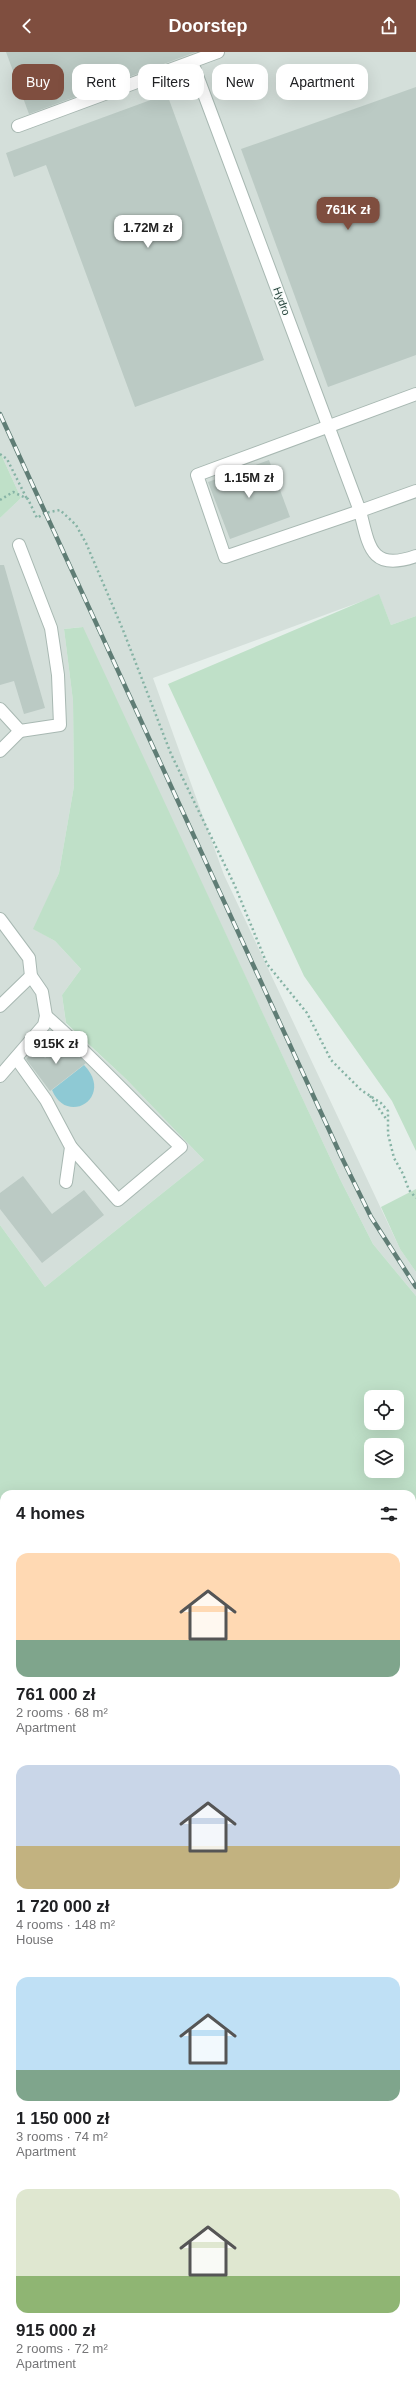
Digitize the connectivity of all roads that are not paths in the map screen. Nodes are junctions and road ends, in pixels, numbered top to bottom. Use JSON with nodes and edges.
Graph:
{"nodes":[{"id":1,"x":218,"y":52,"type":"edge"},
{"id":2,"x":192,"y":62,"type":"junction"},
{"id":3,"x":18,"y":126,"type":"dead end"},
{"id":4,"x":416,"y":394,"type":"edge"},
{"id":5,"x":329,"y":427,"type":"junction"},
{"id":6,"x":416,"y":491,"type":"edge"},
{"id":7,"x":360,"y":511,"type":"junction"},
{"id":8,"x":19,"y":545,"type":"dead end"},
{"id":9,"x":416,"y":556,"type":"edge"},
{"id":10,"x":0,"y":709,"type":"edge"},
{"id":11,"x":20,"y":731,"type":"junction"},
{"id":12,"x":0,"y":751,"type":"edge"},
{"id":13,"x":0,"y":919,"type":"edge"},
{"id":14,"x":31,"y":976,"type":"junction"},
{"id":15,"x":0,"y":1006,"type":"edge"},
{"id":16,"x":46,"y":1016,"type":"junction"},
{"id":17,"x":16,"y":1058,"type":"junction"},
{"id":18,"x":0,"y":1076,"type":"edge"},
{"id":19,"x":71,"y":1147,"type":"junction"},
{"id":20,"x":66,"y":1182,"type":"dead end"}],
"edges":[{"from":1,"to":2,"type":"lane"},
{"from":2,"to":3,"type":"lane"},
{"from":2,"to":5,"type":"lane","name":"Hydro"},
{"from":4,"to":5,"type":"lane"},
{"from":5,"to":7,"type":"lane","name":"Hydro"},
{"from":5,"to":7,"type":"lane"},
{"from":6,"to":7,"type":"lane"},
{"from":7,"to":9,"type":"lane","name":"Hydro"},
{"from":8,"to":11,"type":"lane"},
{"from":10,"to":11,"type":"lane"},
{"from":11,"to":12,"type":"lane"},
{"from":13,"to":14,"type":"lane"},
{"from":14,"to":15,"type":"lane"},
{"from":14,"to":16,"type":"lane"},
{"from":16,"to":17,"type":"lane"},
{"from":16,"to":19,"type":"lane"},
{"from":17,"to":18,"type":"lane"},
{"from":17,"to":19,"type":"lane"},
{"from":19,"to":20,"type":"lane"}]}
